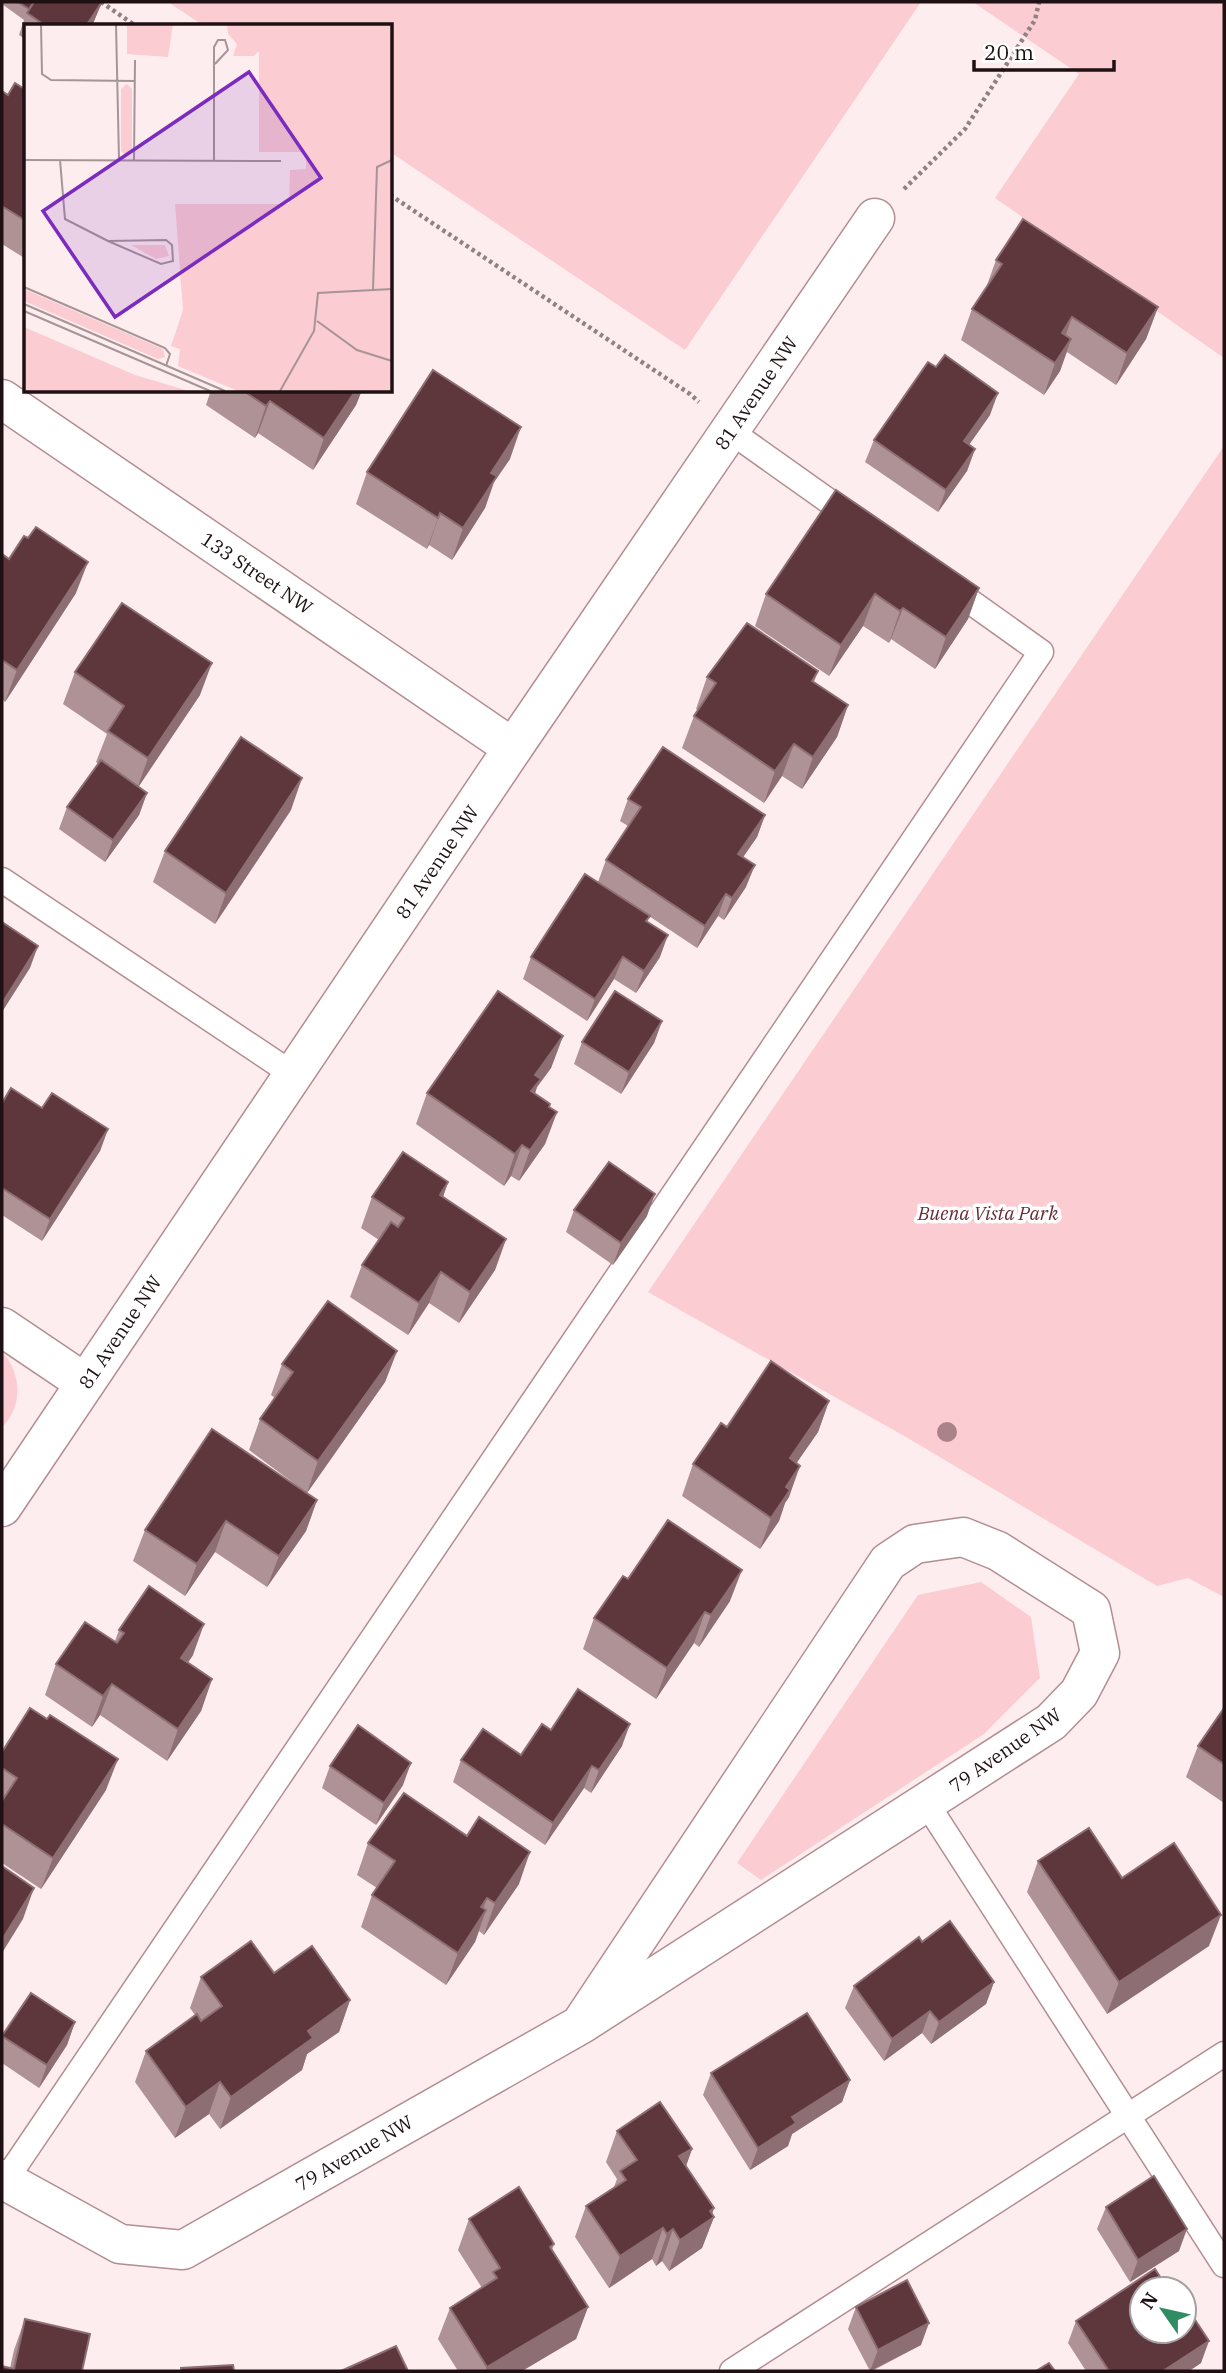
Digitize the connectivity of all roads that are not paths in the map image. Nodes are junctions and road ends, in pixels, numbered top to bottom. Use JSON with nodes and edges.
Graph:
{"nodes":[{"id":1,"x":875,"y":218,"type":"road end"},
{"id":2,"x":2,"y":399,"type":"edge"},
{"id":3,"x":730,"y":431,"type":"junction"},
{"id":4,"x":874,"y":534,"type":"edge"},
{"id":5,"x":930,"y":573,"type":"edge"},
{"id":6,"x":513,"y":748,"type":"junction"},
{"id":7,"x":2,"y":880,"type":"edge"},
{"id":8,"x":294,"y":1075,"type":"junction"},
{"id":9,"x":2,"y":1327,"type":"edge"},
{"id":10,"x":85,"y":1383,"type":"junction"},
{"id":11,"x":3,"y":1503,"type":"edge"},
{"id":12,"x":927,"y":1804,"type":"junction"},
{"id":13,"x":580,"y":2025,"type":"junction"},
{"id":14,"x":1224,"y":2054,"type":"edge"},
{"id":15,"x":1128,"y":2117,"type":"junction"},
{"id":16,"x":3,"y":2180,"type":"edge"},
{"id":17,"x":1224,"y":2265,"type":"edge"},
{"id":18,"x":732,"y":2371,"type":"edge"}],
"edges":[{"from":1,"to":3,"type":"street","name":"81 Avenue NW"},
{"from":2,"to":6,"type":"street","name":"133 Street NW"},
{"from":3,"to":4,"type":"lane"},
{"from":3,"to":6,"type":"street","name":"81 Avenue NW"},
{"from":5,"to":16,"type":"lane"},
{"from":6,"to":8,"type":"street","name":"81 Avenue NW"},
{"from":7,"to":8,"type":"lane"},
{"from":8,"to":10,"type":"street","name":"81 Avenue NW"},
{"from":9,"to":10,"type":"street"},
{"from":10,"to":11,"type":"street","name":"81 Avenue NW"},
{"from":12,"to":13,"type":"street","name":"79 Avenue NW"},
{"from":12,"to":13,"type":"street","name":"79 Avenue NW"},
{"from":12,"to":15,"type":"lane"},
{"from":13,"to":16,"type":"street","name":"79 Avenue NW"},
{"from":14,"to":15,"type":"lane"},
{"from":15,"to":17,"type":"lane"},
{"from":15,"to":18,"type":"lane"}]}
